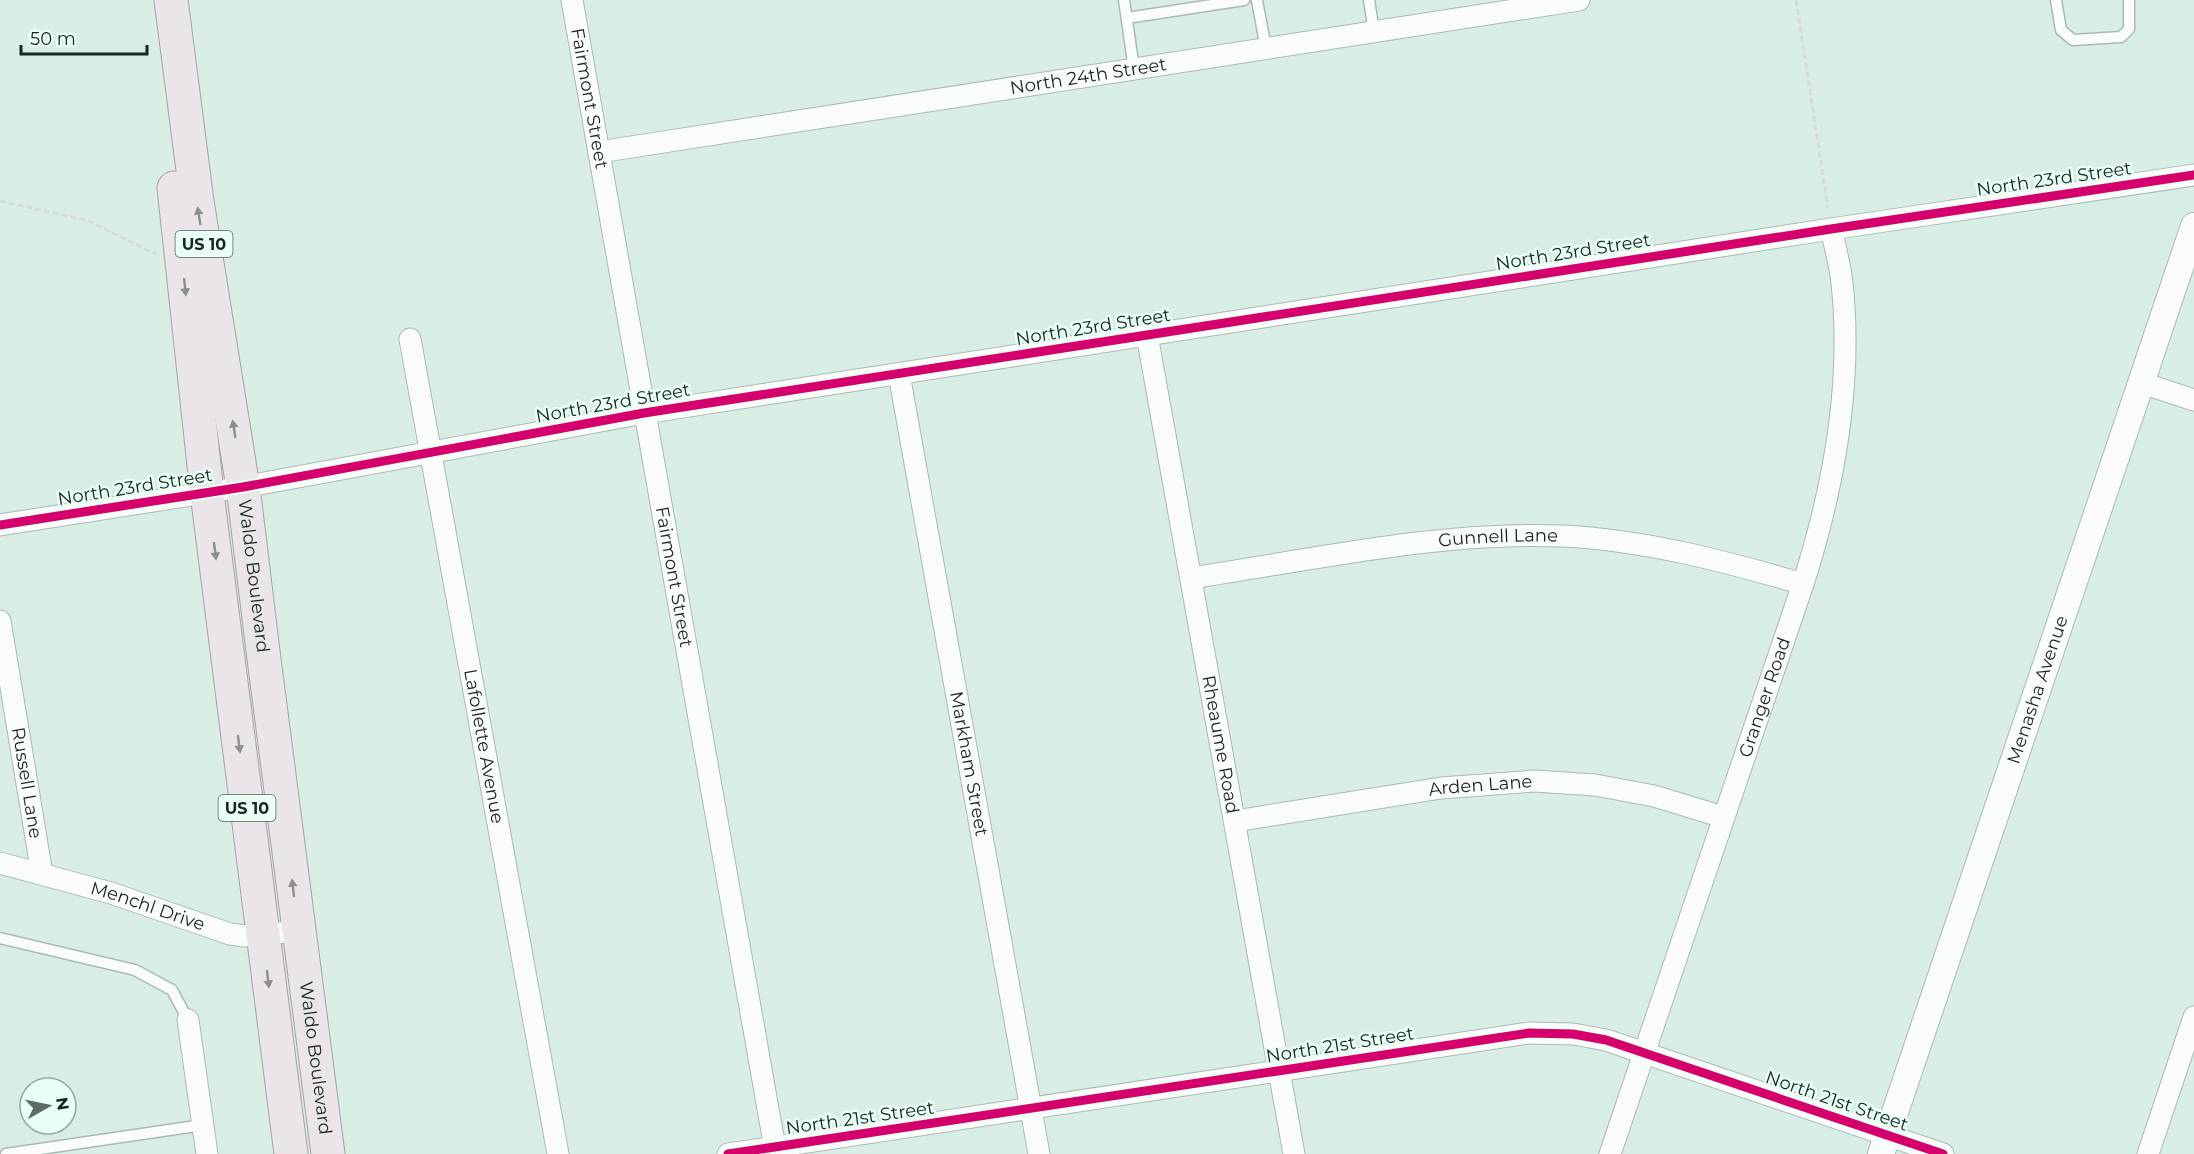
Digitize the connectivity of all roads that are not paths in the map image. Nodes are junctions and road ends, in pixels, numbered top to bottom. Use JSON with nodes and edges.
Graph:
{"nodes":[{"id":1,"x":150,"y":0,"type":"edge"},
{"id":2,"x":171,"y":0,"type":"edge"},
{"id":3,"x":572,"y":0,"type":"edge"},
{"id":4,"x":1124,"y":0,"type":"edge"},
{"id":5,"x":1244,"y":0,"type":"edge"},
{"id":6,"x":1257,"y":0,"type":"edge"},
{"id":7,"x":1369,"y":0,"type":"edge"},
{"id":8,"x":1579,"y":0,"type":"edge"},
{"id":9,"x":2056,"y":0,"type":"edge"},
{"id":10,"x":2129,"y":0,"type":"edge"},
{"id":11,"x":1517,"y":5,"type":"edge"},
{"id":12,"x":1127,"y":18,"type":"junction"},
{"id":13,"x":1374,"y":32,"type":"junction"},
{"id":14,"x":1266,"y":48,"type":"junction"},
{"id":15,"x":1134,"y":69,"type":"junction"},
{"id":16,"x":598,"y":152,"type":"junction"},
{"id":17,"x":2194,"y":175,"type":"edge"},
{"id":18,"x":1830,"y":218,"type":"junction"},
{"id":19,"x":2194,"y":226,"type":"edge"},
{"id":20,"x":1147,"y":335,"type":"junction"},
{"id":21,"x":410,"y":339,"type":"dead end"},
{"id":22,"x":899,"y":374,"type":"junction"},
{"id":23,"x":2142,"y":383,"type":"junction"},
{"id":24,"x":2194,"y":400,"type":"edge"},
{"id":25,"x":644,"y":413,"type":"junction"},
{"id":26,"x":431,"y":451,"type":"junction"},
{"id":27,"x":243,"y":487,"type":"junction"},
{"id":28,"x":207,"y":492,"type":"junction"},
{"id":29,"x":0,"y":525,"type":"edge"},
{"id":30,"x":1191,"y":578,"type":"junction"},
{"id":31,"x":1803,"y":584,"type":"junction"},
{"id":32,"x":0,"y":621,"type":"edge"},
{"id":33,"x":1723,"y":817,"type":"junction"},
{"id":34,"x":1235,"y":821,"type":"junction"},
{"id":35,"x":0,"y":863,"type":"edge"},
{"id":36,"x":42,"y":874,"type":"junction"},
{"id":37,"x":299,"y":931,"type":"junction"},
{"id":38,"x":263,"y":935,"type":"junction"},
{"id":39,"x":0,"y":938,"type":"edge"},
{"id":40,"x":2194,"y":1017,"type":"edge"},
{"id":41,"x":188,"y":1020,"type":"joint"},
{"id":42,"x":1644,"y":1053,"type":"junction"},
{"id":43,"x":1279,"y":1071,"type":"junction"},
{"id":44,"x":1030,"y":1110,"type":"junction"},
{"id":45,"x":203,"y":1125,"type":"junction"},
{"id":46,"x":1884,"y":1145,"type":"edge"},
{"id":47,"x":776,"y":1150,"type":"edge"},
{"id":48,"x":6,"y":1154,"type":"edge"},
{"id":49,"x":207,"y":1154,"type":"edge"},
{"id":50,"x":291,"y":1154,"type":"edge"},
{"id":51,"x":328,"y":1154,"type":"edge"},
{"id":52,"x":558,"y":1154,"type":"edge"},
{"id":53,"x":728,"y":1154,"type":"edge"},
{"id":54,"x":1039,"y":1154,"type":"edge"},
{"id":55,"x":1294,"y":1154,"type":"edge"},
{"id":56,"x":1610,"y":1154,"type":"edge"},
{"id":57,"x":1943,"y":1154,"type":"edge"},
{"id":58,"x":2148,"y":1154,"type":"edge"}],
"edges":[{"from":1,"to":28,"type":"main road","name":"Waldo Boulevard","number":"US 10","one_way":true},
{"from":27,"to":2,"type":"main road","name":"Waldo Boulevard","number":"US 10","one_way":true},
{"from":3,"to":16,"type":"street","name":"Fairmont Street"},
{"from":4,"to":12,"type":"lane"},
{"from":5,"to":12,"type":"lane"},
{"from":6,"to":14,"type":"lane"},
{"from":7,"to":13,"type":"lane"},
{"from":8,"to":11,"type":"street","name":"North 24th Street"},
{"from":9,"to":10,"type":"lane"},
{"from":11,"to":13,"type":"street","name":"North 24th Street"},
{"from":12,"to":15,"type":"lane"},
{"from":13,"to":14,"type":"street","name":"North 24th Street"},
{"from":14,"to":15,"type":"street","name":"North 24th Street"},
{"from":15,"to":16,"type":"street","name":"North 24th Street"},
{"from":16,"to":25,"type":"street","name":"Fairmont Street"},
{"from":17,"to":18,"type":"street","name":"North 23rd Street"},
{"from":18,"to":20,"type":"street","name":"North 23rd Street"},
{"from":18,"to":31,"type":"street","name":"Granger Road"},
{"from":19,"to":23,"type":"street","name":"Menasha Avenue"},
{"from":20,"to":22,"type":"street","name":"North 23rd Street"},
{"from":20,"to":30,"type":"street","name":"Rheaume Road"},
{"from":21,"to":26,"type":"street","name":"Lafollette Avenue"},
{"from":22,"to":25,"type":"street","name":"North 23rd Street"},
{"from":22,"to":44,"type":"street","name":"Markham Street"},
{"from":23,"to":24,"type":"street"},
{"from":23,"to":46,"type":"street","name":"Menasha Avenue"},
{"from":25,"to":26,"type":"street","name":"North 23rd Street"},
{"from":25,"to":47,"type":"street","name":"Fairmont Street"},
{"from":26,"to":27,"type":"street","name":"North 23rd Street"},
{"from":26,"to":52,"type":"street","name":"Lafollette Avenue"},
{"from":27,"to":28,"type":"street","name":"North 23rd Street"},
{"from":37,"to":27,"type":"main road","name":"Waldo Boulevard","number":"US 10","one_way":true},
{"from":28,"to":29,"type":"street","name":"North 23rd Street"},
{"from":28,"to":38,"type":"main road","name":"Waldo Boulevard","number":"US 10","one_way":true},
{"from":30,"to":31,"type":"street","name":"Gunnell Lane"},
{"from":30,"to":34,"type":"street","name":"Rheaume Road"},
{"from":31,"to":33,"type":"street","name":"Granger Road"},
{"from":32,"to":36,"type":"street","name":"Russell Lane"},
{"from":33,"to":34,"type":"street","name":"Arden Lane"},
{"from":33,"to":42,"type":"street","name":"Granger Road"},
{"from":34,"to":43,"type":"street","name":"Rheaume Road"},
{"from":35,"to":36,"type":"street","name":"Menchl Drive"},
{"from":36,"to":38,"type":"street","name":"Menchl Drive"},
{"from":37,"to":38,"type":"street","name":"Menchl Drive"},
{"from":37,"to":51,"type":"main road","name":"Waldo Boulevard","number":"US 10"},
{"from":38,"to":50,"type":"main road","name":"Waldo Boulevard","number":"US 10","one_way":true},
{"from":39,"to":41,"type":"lane"},
{"from":40,"to":58,"type":"street"},
{"from":41,"to":45,"type":"street"},
{"from":42,"to":43,"type":"street","name":"North 21st Street"},
{"from":42,"to":46,"type":"street","name":"North 21st Street"},
{"from":42,"to":56,"type":"street","name":"Granger Road"},
{"from":43,"to":44,"type":"street","name":"North 21st Street"},
{"from":43,"to":55,"type":"street","name":"Rheaume Road"},
{"from":44,"to":47,"type":"street","name":"North 21st Street"},
{"from":44,"to":54,"type":"street","name":"Markham Street"},
{"from":45,"to":48,"type":"lane"},
{"from":45,"to":49,"type":"street"},
{"from":46,"to":57,"type":"street","name":"North 21st Street"},
{"from":47,"to":53,"type":"street","name":"North 21st Street"}]}
